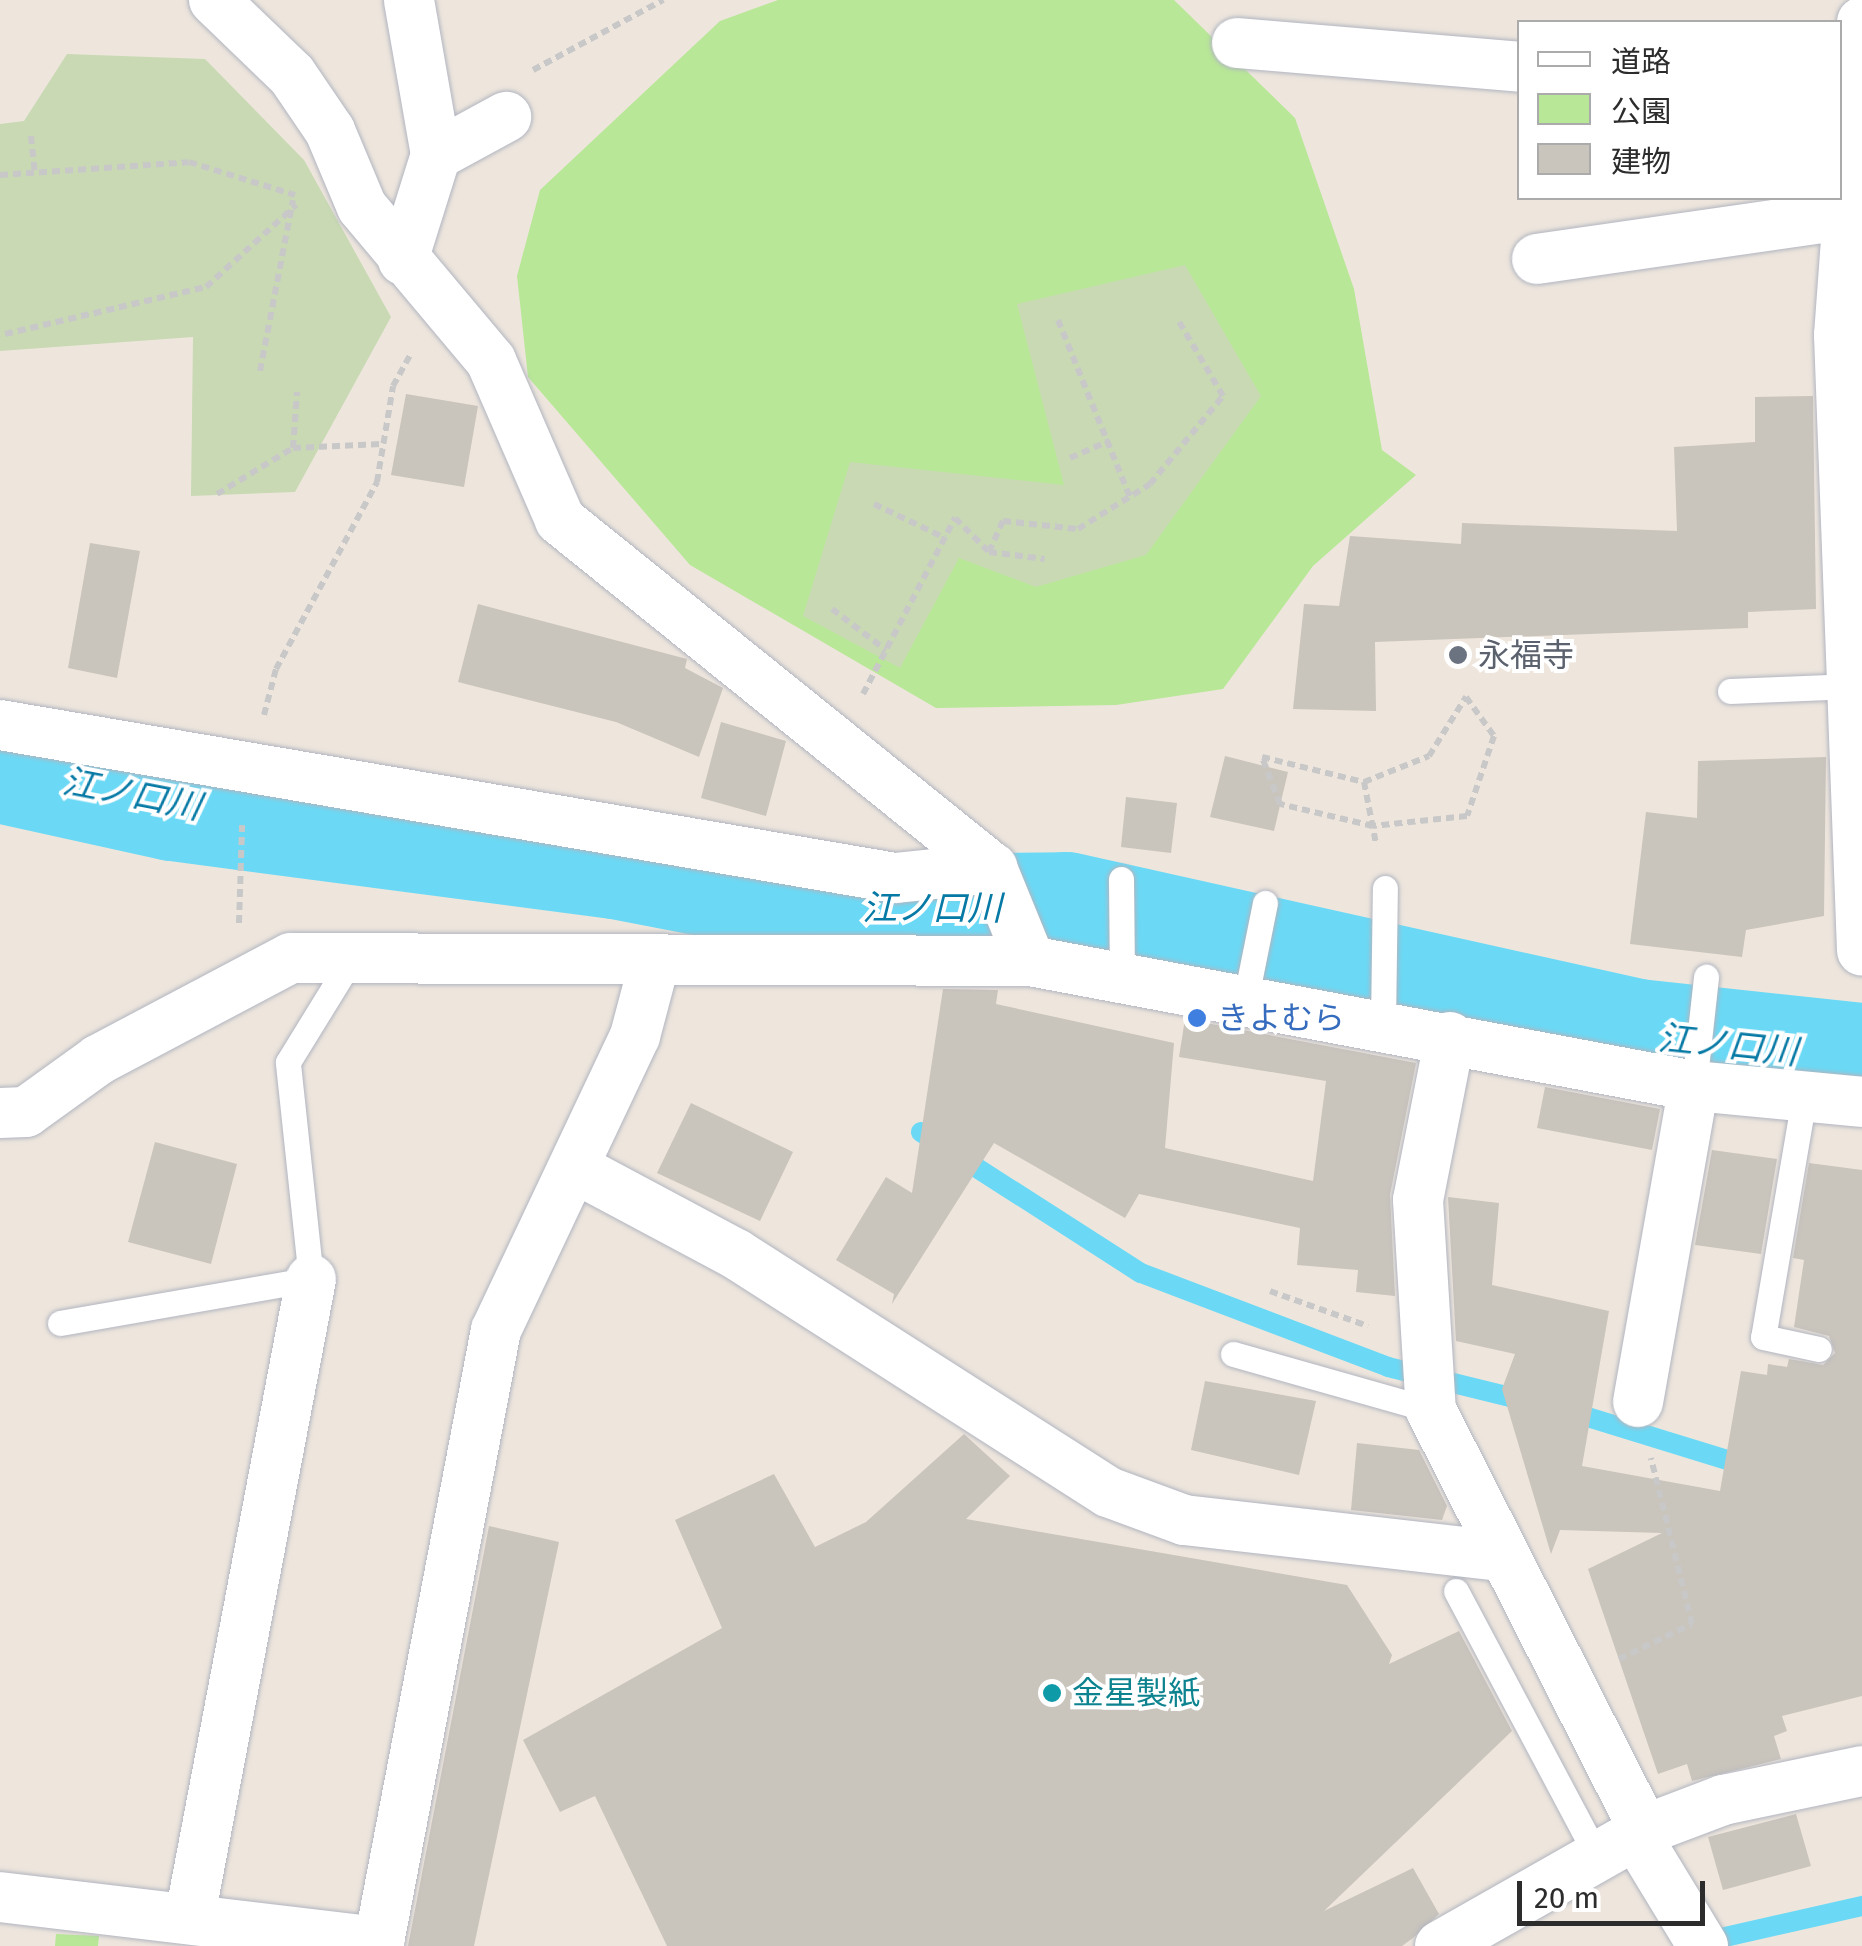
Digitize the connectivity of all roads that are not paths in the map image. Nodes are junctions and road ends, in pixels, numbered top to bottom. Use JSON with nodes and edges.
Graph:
{"nodes":[{"id":1,"x":214,"y":0,"type":"edge"},
{"id":2,"x":409,"y":0,"type":"edge"},
{"id":3,"x":1237,"y":43,"type":"dead end"},
{"id":4,"x":1853,"y":51,"type":"edge"},
{"id":5,"x":1517,"y":67,"type":"edge"},
{"id":6,"x":506,"y":117,"type":"road end"},
{"id":7,"x":436,"y":155,"type":"junction"},
{"id":8,"x":1848,"y":214,"type":"junction"},
{"id":9,"x":1537,"y":259,"type":"dead end"},
{"id":10,"x":403,"y":260,"type":"junction"},
{"id":11,"x":1855,"y":515,"type":"edge"},
{"id":12,"x":1853,"y":686,"type":"junction"},
{"id":13,"x":1730,"y":690,"type":"dead end"},
{"id":14,"x":0,"y":725,"type":"edge"},
{"id":15,"x":996,"y":873,"type":"junction"},
{"id":16,"x":1121,"y":880,"type":"dead end"},
{"id":17,"x":1385,"y":888,"type":"road end"},
{"id":18,"x":1265,"y":903,"type":"dead end"},
{"id":19,"x":1026,"y":949,"type":"junction"},
{"id":20,"x":1862,"y":951,"type":"edge"},
{"id":21,"x":352,"y":958,"type":"junction"},
{"id":22,"x":654,"y":964,"type":"junction"},
{"id":23,"x":1122,"y":974,"type":"junction"},
{"id":24,"x":1706,"y":977,"type":"dead end"},
{"id":25,"x":1246,"y":997,"type":"junction"},
{"id":26,"x":1383,"y":1023,"type":"junction"},
{"id":27,"x":1450,"y":1037,"type":"junction"},
{"id":28,"x":1695,"y":1078,"type":"junction"},
{"id":29,"x":1804,"y":1098,"type":"junction"},
{"id":30,"x":1862,"y":1102,"type":"edge"},
{"id":31,"x":0,"y":1113,"type":"edge"},
{"id":32,"x":575,"y":1168,"type":"junction"},
{"id":33,"x":311,"y":1280,"type":"junction"},
{"id":34,"x":60,"y":1323,"type":"dead end"},
{"id":35,"x":1819,"y":1349,"type":"dead end"},
{"id":36,"x":1233,"y":1354,"type":"dead end"},
{"id":37,"x":1426,"y":1378,"type":"junction"},
{"id":38,"x":1638,"y":1402,"type":"dead end"},
{"id":39,"x":1502,"y":1556,"type":"junction"},
{"id":40,"x":1456,"y":1591,"type":"dead end"},
{"id":41,"x":1862,"y":1771,"type":"edge"},
{"id":42,"x":1625,"y":1839,"type":"junction"},
{"id":43,"x":0,"y":1897,"type":"edge"},
{"id":44,"x":190,"y":1916,"type":"junction"},
{"id":45,"x":1697,"y":1936,"type":"edge"},
{"id":46,"x":1440,"y":1946,"type":"edge"}],
"edges":[{"from":1,"to":10,"type":"street"},
{"from":2,"to":7,"type":"street"},
{"from":3,"to":5,"type":"street"},
{"from":4,"to":8,"type":"street"},
{"from":6,"to":7,"type":"street"},
{"from":7,"to":10,"type":"street"},
{"from":8,"to":9,"type":"street"},
{"from":8,"to":11,"type":"street"},
{"from":10,"to":15,"type":"street"},
{"from":11,"to":12,"type":"street"},
{"from":12,"to":13,"type":"lane"},
{"from":12,"to":20,"type":"street"},
{"from":14,"to":15,"type":"street"},
{"from":15,"to":19,"type":"street"},
{"from":16,"to":23,"type":"lane"},
{"from":17,"to":26,"type":"lane"},
{"from":18,"to":25,"type":"lane"},
{"from":19,"to":22,"type":"street"},
{"from":19,"to":23,"type":"street"},
{"from":21,"to":22,"type":"street"},
{"from":21,"to":31,"type":"street"},
{"from":21,"to":33,"type":"lane"},
{"from":22,"to":32,"type":"street"},
{"from":23,"to":25,"type":"street"},
{"from":24,"to":28,"type":"lane"},
{"from":25,"to":26,"type":"street"},
{"from":26,"to":27,"type":"street"},
{"from":27,"to":28,"type":"street"},
{"from":27,"to":37,"type":"street"},
{"from":28,"to":29,"type":"street"},
{"from":28,"to":38,"type":"street"},
{"from":29,"to":30,"type":"street"},
{"from":29,"to":35,"type":"lane"},
{"from":32,"to":39,"type":"street"},
{"from":32,"to":44,"type":"street"},
{"from":33,"to":34,"type":"lane"},
{"from":33,"to":44,"type":"street"},
{"from":36,"to":37,"type":"lane"},
{"from":37,"to":39,"type":"street"},
{"from":39,"to":42,"type":"street"},
{"from":40,"to":42,"type":"lane"},
{"from":41,"to":42,"type":"street"},
{"from":42,"to":45,"type":"street"},
{"from":42,"to":46,"type":"street"},
{"from":43,"to":44,"type":"street"}]}
